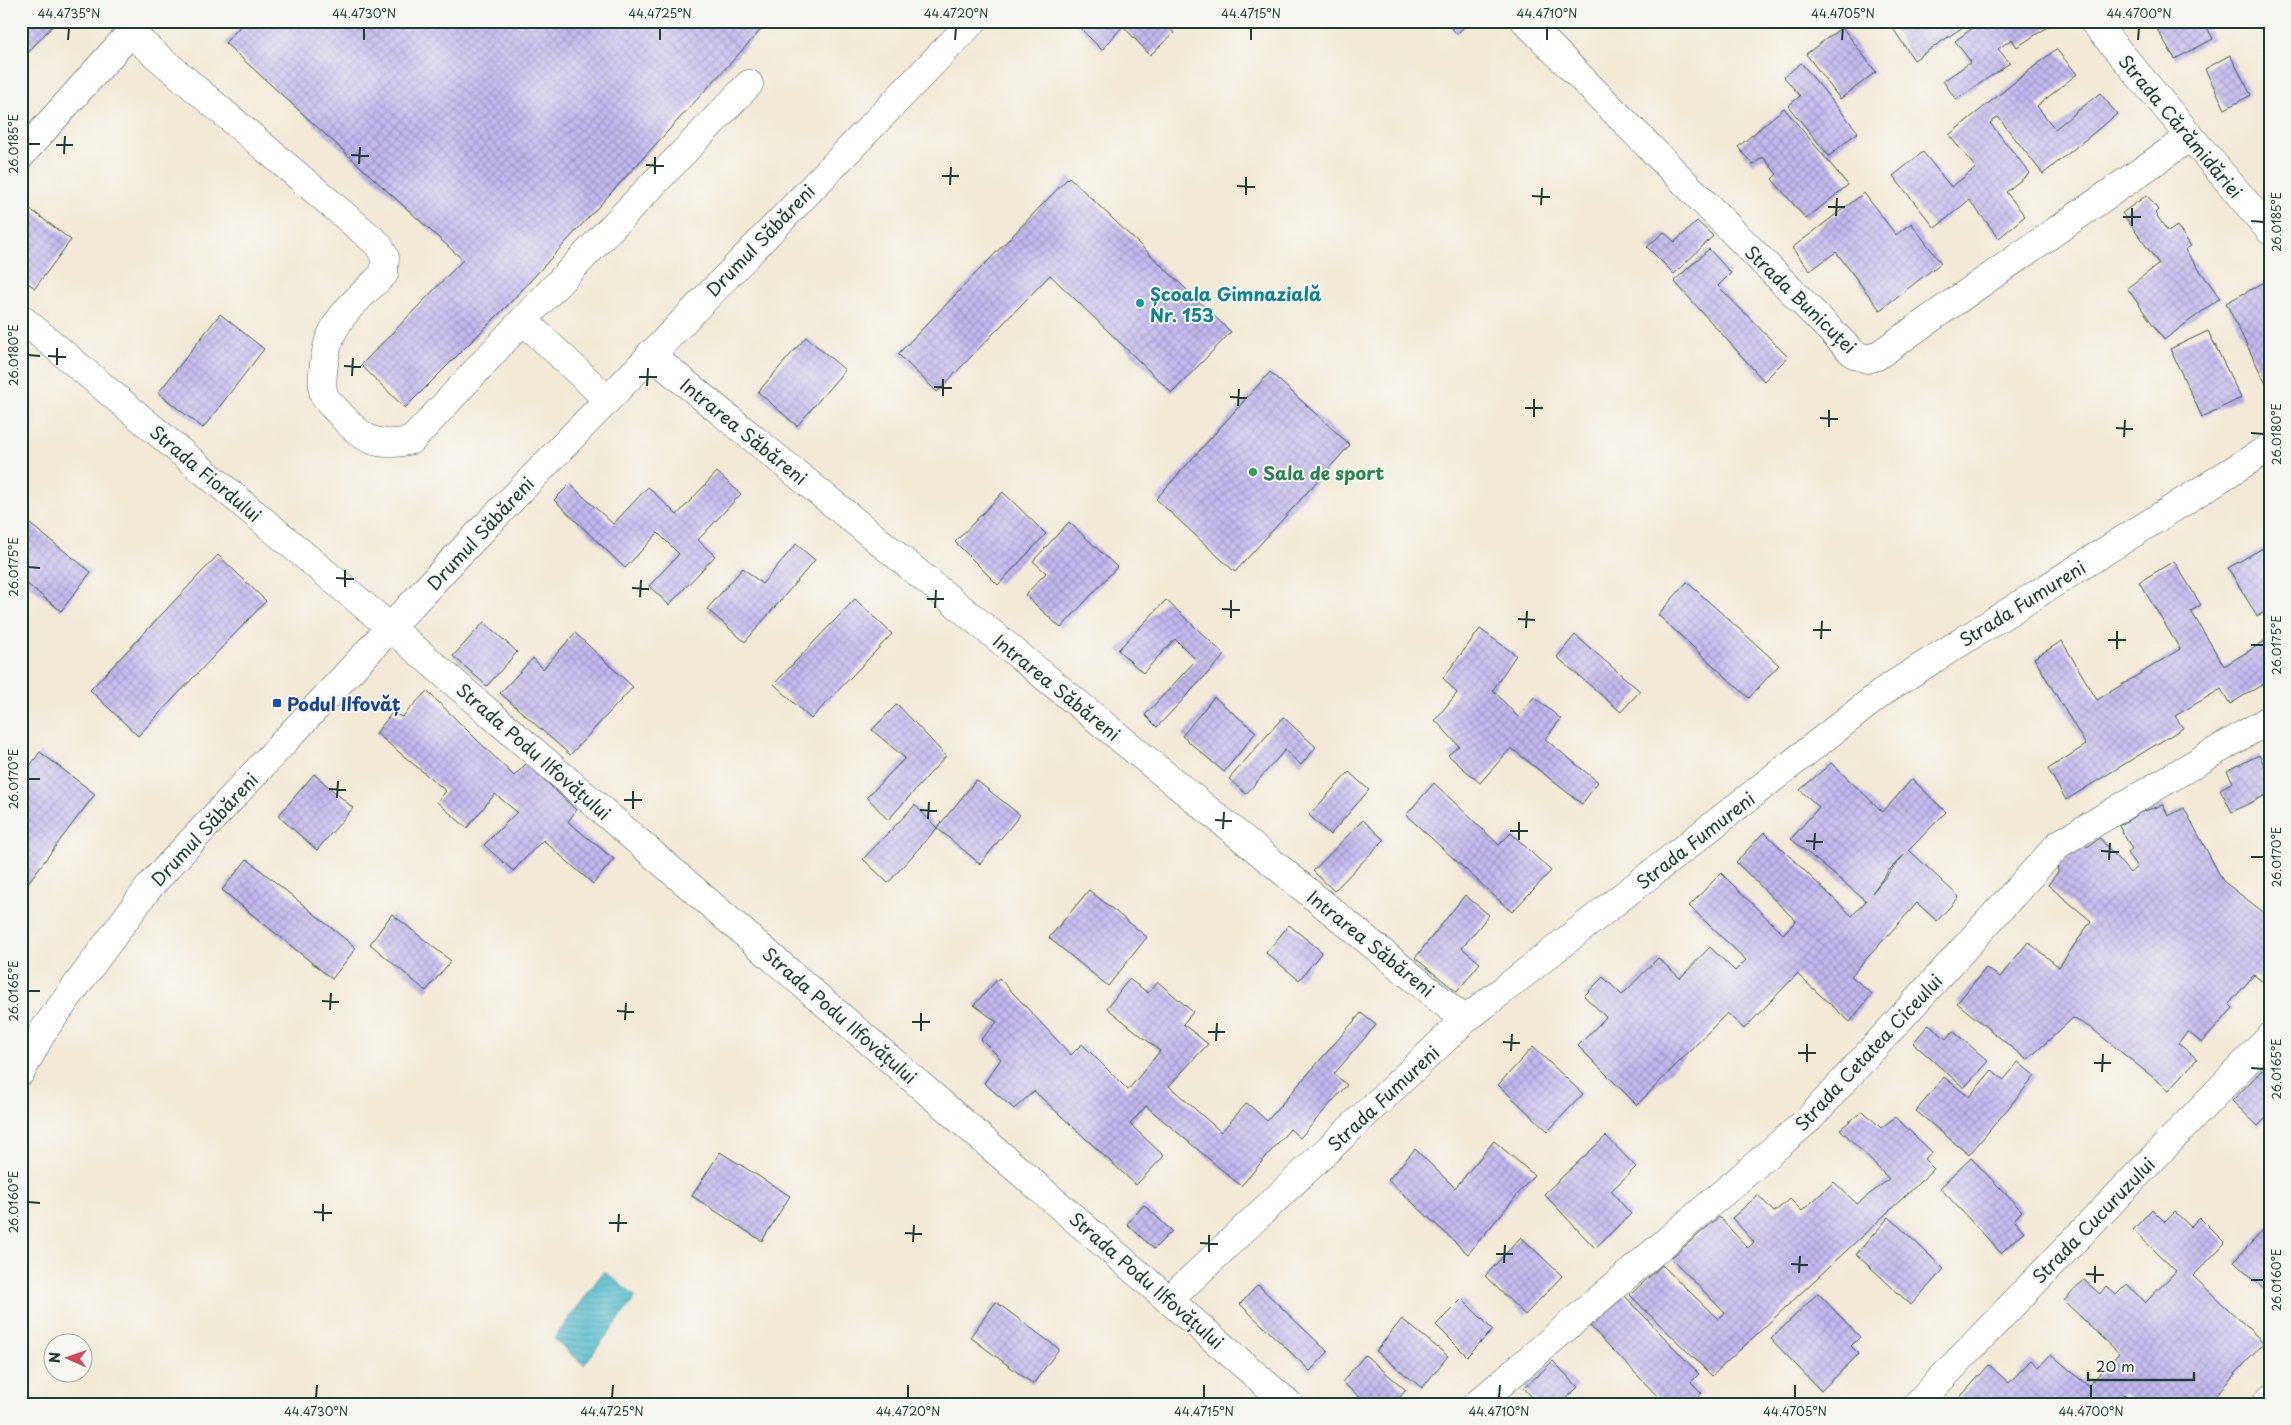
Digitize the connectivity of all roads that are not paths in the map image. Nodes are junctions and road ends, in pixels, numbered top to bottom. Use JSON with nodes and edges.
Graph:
{"nodes":[{"id":1,"x":972,"y":21,"type":"edge"},
{"id":2,"x":1525,"y":21,"type":"edge"},
{"id":3,"x":2093,"y":21,"type":"edge"},
{"id":4,"x":136,"y":27,"type":"edge"},
{"id":5,"x":748,"y":84,"type":"dead end"},
{"id":6,"x":2190,"y":137,"type":"junction"},
{"id":7,"x":21,"y":155,"type":"edge"},
{"id":8,"x":2270,"y":231,"type":"edge"},
{"id":9,"x":21,"y":318,"type":"edge"},
{"id":10,"x":523,"y":320,"type":"junction"},
{"id":11,"x":650,"y":354,"type":"junction"},
{"id":12,"x":607,"y":399,"type":"junction"},
{"id":13,"x":2270,"y":447,"type":"edge"},
{"id":14,"x":391,"y":628,"type":"junction"},
{"id":15,"x":2270,"y":719,"type":"edge"},
{"id":16,"x":1465,"y":1020,"type":"junction"},
{"id":17,"x":2270,"y":1037,"type":"edge"},
{"id":18,"x":21,"y":1072,"type":"edge"},
{"id":19,"x":1170,"y":1299,"type":"junction"},
{"id":20,"x":2270,"y":1399,"type":"edge"},
{"id":21,"x":1289,"y":1404,"type":"edge"},
{"id":22,"x":1477,"y":1404,"type":"edge"},
{"id":23,"x":1917,"y":1404,"type":"edge"},
{"id":24,"x":2266,"y":1404,"type":"edge"}],
"edges":[{"from":1,"to":11,"type":"street","name":"Drumul Săbăreni"},
{"from":2,"to":6,"type":"street","name":"Strada Bunicuței"},
{"from":3,"to":6,"type":"street","name":"Strada Cărămidăriei"},
{"from":4,"to":7,"type":"street"},
{"from":4,"to":10,"type":"street"},
{"from":5,"to":10,"type":"street"},
{"from":6,"to":8,"type":"street","name":"Strada Cărămidăriei"},
{"from":9,"to":14,"type":"street","name":"Strada Fiordului"},
{"from":10,"to":12,"type":"street"},
{"from":11,"to":12,"type":"street","name":"Drumul Săbăreni"},
{"from":11,"to":16,"type":"street","name":"Intrarea Săbăreni"},
{"from":12,"to":14,"type":"street","name":"Drumul Săbăreni"},
{"from":13,"to":16,"type":"street","name":"Strada Fumureni"},
{"from":14,"to":18,"type":"street","name":"Drumul Săbăreni"},
{"from":14,"to":19,"type":"street","name":"Strada Podu Ilfovățului"},
{"from":15,"to":22,"type":"street","name":"Strada Cetatea Ciceului"},
{"from":16,"to":19,"type":"street","name":"Strada Fumureni"},
{"from":17,"to":23,"type":"street","name":"Strada Cucuruzului"},
{"from":19,"to":21,"type":"street","name":"Strada Podu Ilfovățului"},
{"from":20,"to":24,"type":"street"}]}
